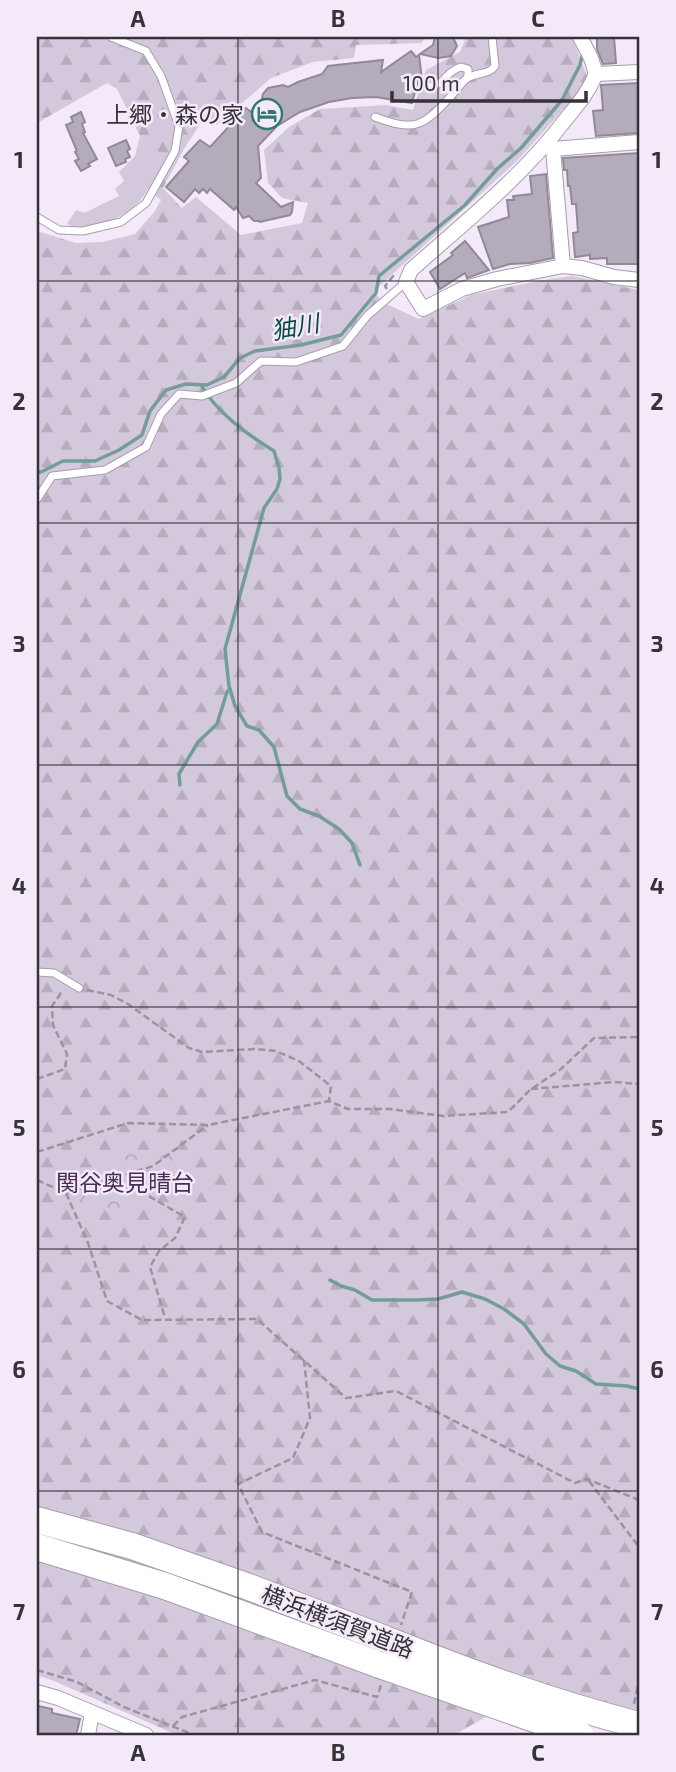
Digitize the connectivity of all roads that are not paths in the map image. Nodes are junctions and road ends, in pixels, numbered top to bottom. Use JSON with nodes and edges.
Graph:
{"nodes":[{"id":1,"x":111,"y":37,"type":"edge"},
{"id":2,"x":492,"y":37,"type":"edge"},
{"id":3,"x":581,"y":39,"type":"edge"},
{"id":4,"x":639,"y":72,"type":"edge"},
{"id":5,"x":596,"y":74,"type":"junction"},
{"id":6,"x":468,"y":77,"type":"junction"},
{"id":7,"x":424,"y":86,"type":"dead end"},
{"id":8,"x":375,"y":117,"type":"dead end"},
{"id":9,"x":639,"y":142,"type":"edge"},
{"id":10,"x":549,"y":148,"type":"junction"},
{"id":11,"x":37,"y":218,"type":"edge"},
{"id":12,"x":563,"y":266,"type":"junction"},
{"id":13,"x":639,"y":280,"type":"edge"},
{"id":14,"x":406,"y":282,"type":"junction"},
{"id":15,"x":37,"y":499,"type":"edge"},
{"id":16,"x":37,"y":972,"type":"edge"},
{"id":17,"x":79,"y":988,"type":"road end"},
{"id":18,"x":37,"y":1520,"type":"edge"},
{"id":19,"x":37,"y":1547,"type":"edge"},
{"id":20,"x":386,"y":1655,"type":"junction"},
{"id":21,"x":37,"y":1692,"type":"edge"},
{"id":22,"x":92,"y":1713,"type":"junction"},
{"id":23,"x":639,"y":1725,"type":"edge"},
{"id":24,"x":88,"y":1735,"type":"edge"},
{"id":25,"x":146,"y":1735,"type":"edge"},
{"id":26,"x":580,"y":1735,"type":"edge"}],
"edges":[{"from":1,"to":11,"type":"lane"},
{"from":2,"to":6,"type":"lane"},
{"from":3,"to":5,"type":"street"},
{"from":4,"to":5,"type":"street"},
{"from":5,"to":10,"type":"street"},
{"from":6,"to":7,"type":"lane"},
{"from":6,"to":8,"type":"lane"},
{"from":9,"to":10,"type":"street"},
{"from":10,"to":12,"type":"street"},
{"from":10,"to":14,"type":"street"},
{"from":12,"to":13,"type":"street"},
{"from":12,"to":14,"type":"street"},
{"from":14,"to":15,"type":"lane"},
{"from":16,"to":17,"type":"lane"},
{"from":18,"to":20,"type":"highway","name":"横浜横須賀道路"},
{"from":19,"to":20,"type":"highway","name":"横浜横須賀道路"},
{"from":20,"to":23,"type":"highway","name":"横浜横須賀道路","bridge":true},
{"from":20,"to":26,"type":"highway","name":"横浜横須賀道路","bridge":true},
{"from":21,"to":22,"type":"street"},
{"from":22,"to":24,"type":"street"},
{"from":22,"to":25,"type":"street"}]}
